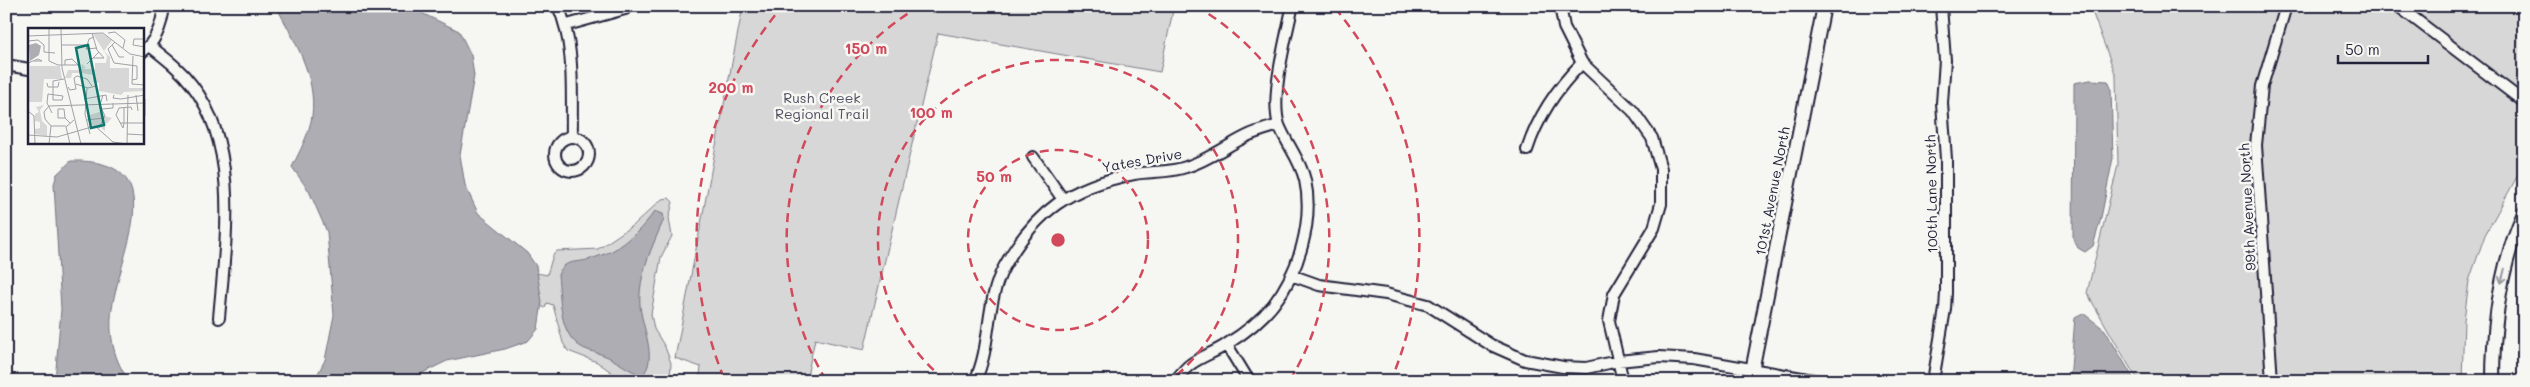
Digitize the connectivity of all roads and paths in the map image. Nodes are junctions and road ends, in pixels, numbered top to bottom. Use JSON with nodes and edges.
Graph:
{"nodes":[{"id":1,"x":164,"y":6,"type":"edge"},
{"id":2,"x":558,"y":6,"type":"edge"},
{"id":3,"x":1560,"y":6,"type":"edge"},
{"id":4,"x":1824,"y":6,"type":"edge"},
{"id":5,"x":1942,"y":6,"type":"edge"},
{"id":6,"x":2286,"y":6,"type":"edge"},
{"id":7,"x":2398,"y":6,"type":"edge"},
{"id":8,"x":625,"y":9,"type":"dead end"},
{"id":9,"x":1292,"y":9,"type":"dead end"},
{"id":10,"x":567,"y":24,"type":"junction"},
{"id":11,"x":146,"y":49,"type":"edge"},
{"id":12,"x":1582,"y":63,"type":"junction"},
{"id":13,"x":6,"y":65,"type":"edge"},
{"id":14,"x":28,"y":70,"type":"edge"},
{"id":15,"x":2524,"y":102,"type":"edge"},
{"id":16,"x":1279,"y":125,"type":"junction"},
{"id":17,"x":572,"y":137,"type":"dead end"},
{"id":18,"x":1527,"y":150,"type":"dead end"},
{"id":19,"x":1032,"y":157,"type":"dead end"},
{"id":20,"x":1062,"y":198,"type":"junction"},
{"id":21,"x":2524,"y":213,"type":"edge"},
{"id":22,"x":1290,"y":275,"type":"junction"},
{"id":23,"x":219,"y":318,"type":"dead end"},
{"id":24,"x":1227,"y":344,"type":"junction"},
{"id":25,"x":1618,"y":361,"type":"junction"},
{"id":26,"x":1752,"y":368,"type":"junction"},
{"id":27,"x":975,"y":381,"type":"edge"},
{"id":28,"x":1175,"y":381,"type":"edge"},
{"id":29,"x":1249,"y":381,"type":"edge"},
{"id":30,"x":1623,"y":381,"type":"edge"},
{"id":31,"x":1750,"y":381,"type":"edge"},
{"id":32,"x":1819,"y":381,"type":"edge"},
{"id":33,"x":1933,"y":381,"type":"edge"},
{"id":34,"x":2272,"y":381,"type":"edge"},
{"id":35,"x":2493,"y":381,"type":"edge"}],
"edges":[{"from":1,"to":11,"type":"street"},
{"from":2,"to":10,"type":"street"},
{"from":3,"to":12,"type":"street"},
{"from":4,"to":26,"type":"street","name":"101st Avenue North"},
{"from":5,"to":33,"type":"street","name":"100th Lane North"},
{"from":6,"to":34,"type":"street","name":"99th Avenue North"},
{"from":7,"to":15,"type":"street"},
{"from":8,"to":10,"type":"street"},
{"from":9,"to":16,"type":"street"},
{"from":10,"to":17,"type":"street"},
{"from":11,"to":23,"type":"street"},
{"from":12,"to":18,"type":"street"},
{"from":12,"to":25,"type":"street"},
{"from":13,"to":14,"type":"street"},
{"from":16,"to":20,"type":"street","name":"Yates Drive"},
{"from":16,"to":22,"type":"street"},
{"from":19,"to":20,"type":"street"},
{"from":20,"to":27,"type":"street","name":"Yates Drive"},
{"from":21,"to":35,"type":"street","one_way":true},
{"from":22,"to":24,"type":"street"},
{"from":22,"to":25,"type":"street"},
{"from":24,"to":28,"type":"street"},
{"from":24,"to":29,"type":"street"},
{"from":25,"to":26,"type":"street"},
{"from":25,"to":30,"type":"street"},
{"from":26,"to":31,"type":"street","name":"101st Avenue North"},
{"from":26,"to":32,"type":"street"}]}
